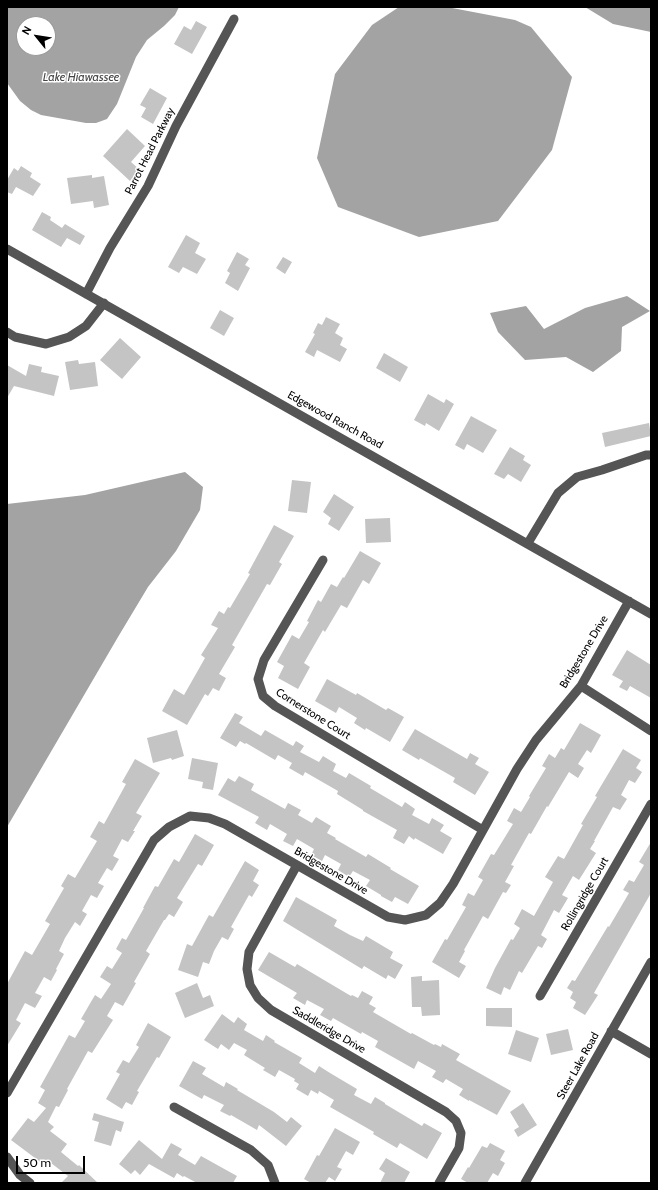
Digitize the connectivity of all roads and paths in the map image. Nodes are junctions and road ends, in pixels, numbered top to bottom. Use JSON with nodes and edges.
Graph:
{"nodes":[{"id":1,"x":234,"y":19,"type":"dead end"},
{"id":2,"x":7,"y":249,"type":"edge"},
{"id":3,"x":86,"y":294,"type":"junction"},
{"id":4,"x":104,"y":303,"type":"junction"},
{"id":5,"x":7,"y":332,"type":"edge"},
{"id":6,"x":651,"y":455,"type":"edge"},
{"id":7,"x":528,"y":543,"type":"junction"},
{"id":8,"x":322,"y":560,"type":"dead end"},
{"id":9,"x":629,"y":601,"type":"junction"},
{"id":10,"x":651,"y":614,"type":"edge"},
{"id":11,"x":581,"y":686,"type":"junction"},
{"id":12,"x":651,"y":731,"type":"edge"},
{"id":13,"x":651,"y":804,"type":"edge"},
{"id":14,"x":483,"y":830,"type":"junction"},
{"id":15,"x":297,"y":865,"type":"junction"},
{"id":16,"x":651,"y":962,"type":"edge"},
{"id":17,"x":540,"y":996,"type":"dead end"},
{"id":18,"x":611,"y":1031,"type":"junction"},
{"id":19,"x":651,"y":1054,"type":"edge"},
{"id":20,"x":7,"y":1093,"type":"edge"},
{"id":21,"x":174,"y":1107,"type":"dead end"},
{"id":22,"x":7,"y":1157,"type":"edge"},
{"id":23,"x":30,"y":1183,"type":"edge"},
{"id":24,"x":275,"y":1183,"type":"edge"},
{"id":25,"x":439,"y":1183,"type":"edge"},
{"id":26,"x":525,"y":1183,"type":"edge"}],
"edges":[{"from":1,"to":3,"type":"street","name":"Parrot Head Parkway"},
{"from":2,"to":3,"type":"street","name":"Edgewood Ranch Road"},
{"from":3,"to":4,"type":"street","name":"Edgewood Ranch Road"},
{"from":4,"to":5,"type":"street"},
{"from":4,"to":7,"type":"street","name":"Edgewood Ranch Road"},
{"from":6,"to":7,"type":"street"},
{"from":7,"to":9,"type":"street","name":"Edgewood Ranch Road"},
{"from":8,"to":14,"type":"street","name":"Cornerstone Court"},
{"from":9,"to":10,"type":"street","name":"Edgewood Ranch Road"},
{"from":9,"to":11,"type":"street","name":"Bridgestone Drive"},
{"from":11,"to":12,"type":"street"},
{"from":11,"to":14,"type":"street","name":"Bridgestone Drive"},
{"from":13,"to":17,"type":"street","name":"Rollingridge Court"},
{"from":14,"to":15,"type":"street","name":"Bridgestone Drive"},
{"from":15,"to":20,"type":"street","name":"Bridgestone Drive"},
{"from":15,"to":25,"type":"street","name":"Saddleridge Drive"},
{"from":16,"to":18,"type":"street","name":"Steer Lake Road"},
{"from":18,"to":19,"type":"street"},
{"from":18,"to":26,"type":"street","name":"Steer Lake Road"},
{"from":21,"to":24,"type":"street"},
{"from":22,"to":23,"type":"street"}]}
